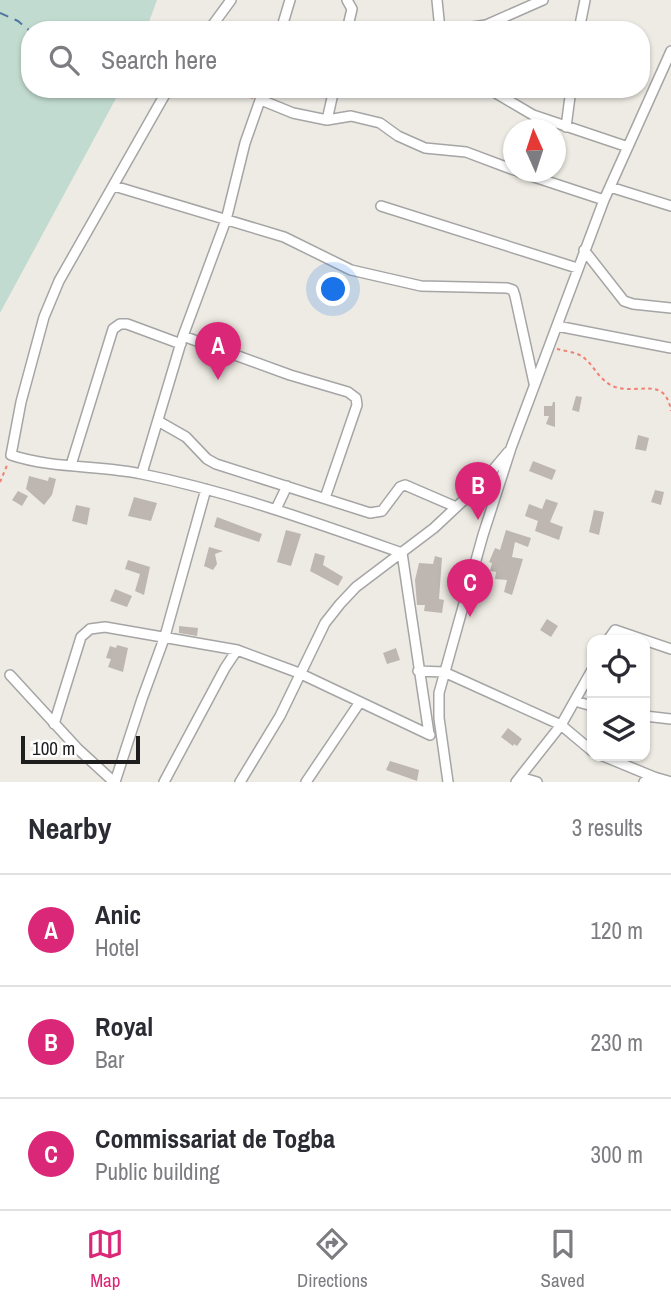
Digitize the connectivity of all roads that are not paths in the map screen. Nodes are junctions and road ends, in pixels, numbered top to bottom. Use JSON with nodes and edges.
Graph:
{"nodes":[{"id":1,"x":231,"y":0,"type":"edge"},
{"id":2,"x":290,"y":0,"type":"edge"},
{"id":3,"x":347,"y":0,"type":"edge"},
{"id":4,"x":437,"y":0,"type":"edge"},
{"id":5,"x":543,"y":0,"type":"edge"},
{"id":6,"x":585,"y":0,"type":"edge"},
{"id":7,"x":531,"y":3,"type":"edge"},
{"id":8,"x":216,"y":21,"type":"edge"},
{"id":9,"x":284,"y":21,"type":"edge"},
{"id":10,"x":349,"y":21,"type":"edge"},
{"id":11,"x":439,"y":21,"type":"edge"},
{"id":12,"x":494,"y":21,"type":"edge"},
{"id":13,"x":581,"y":21,"type":"edge"},
{"id":14,"x":671,"y":51,"type":"edge"},
{"id":15,"x":163,"y":98,"type":"edge"},
{"id":16,"x":332,"y":98,"type":"edge"},
{"id":17,"x":504,"y":98,"type":"edge"},
{"id":18,"x":571,"y":98,"type":"edge"},
{"id":19,"x":650,"y":98,"type":"edge"},
{"id":20,"x":650,"y":98,"type":"edge"},
{"id":21,"x":261,"y":100,"type":"joint"},
{"id":22,"x":544,"y":119,"type":"edge"},
{"id":23,"x":327,"y":120,"type":"junction"},
{"id":24,"x":566,"y":127,"type":"joint"},
{"id":25,"x":628,"y":147,"type":"junction"},
{"id":26,"x":503,"y":166,"type":"edge"},
{"id":27,"x":549,"y":182,"type":"edge"},
{"id":28,"x":114,"y":186,"type":"junction"},
{"id":29,"x":610,"y":187,"type":"junction"},
{"id":30,"x":604,"y":200,"type":"junction"},
{"id":31,"x":381,"y":205,"type":"dead end"},
{"id":32,"x":671,"y":206,"type":"edge"},
{"id":33,"x":226,"y":220,"type":"junction"},
{"id":34,"x":584,"y":250,"type":"junction"},
{"id":35,"x":577,"y":268,"type":"junction"},
{"id":36,"x":671,"y":308,"type":"edge"},
{"id":37,"x":557,"y":326,"type":"junction"},
{"id":38,"x":182,"y":340,"type":"junction"},
{"id":39,"x":671,"y":348,"type":"edge"},
{"id":40,"x":534,"y":383,"type":"junction"},
{"id":41,"x":158,"y":421,"type":"junction"},
{"id":42,"x":511,"y":448,"type":"junction"},
{"id":43,"x":71,"y":465,"type":"junction"},
{"id":44,"x":142,"y":473,"type":"junction"},
{"id":45,"x":287,"y":486,"type":"junction"},
{"id":46,"x":206,"y":489,"type":"junction"},
{"id":47,"x":325,"y":498,"type":"junction"},
{"id":48,"x":456,"y":507,"type":"junction"},
{"id":49,"x":276,"y":509,"type":"junction"},
{"id":50,"x":402,"y":553,"type":"junction"},
{"id":51,"x":612,"y":635,"type":"edge"},
{"id":52,"x":630,"y":635,"type":"edge"},
{"id":53,"x":165,"y":636,"type":"junction"},
{"id":54,"x":650,"y":642,"type":"edge"},
{"id":55,"x":671,"y":649,"type":"edge"},
{"id":56,"x":237,"y":650,"type":"junction"},
{"id":57,"x":418,"y":671,"type":"junction"},
{"id":58,"x":444,"y":671,"type":"junction"},
{"id":59,"x":299,"y":673,"type":"junction"},
{"id":60,"x":10,"y":675,"type":"dead end"},
{"id":61,"x":587,"y":679,"type":"edge"},
{"id":62,"x":575,"y":701,"type":"junction"},
{"id":63,"x":359,"y":702,"type":"junction"},
{"id":64,"x":587,"y":704,"type":"edge"},
{"id":65,"x":650,"y":717,"type":"edge"},
{"id":66,"x":671,"y":719,"type":"edge"},
{"id":67,"x":54,"y":724,"type":"junction"},
{"id":68,"x":561,"y":725,"type":"junction"},
{"id":69,"x":429,"y":734,"type":"junction"},
{"id":70,"x":442,"y":740,"type":"junction"},
{"id":71,"x":587,"y":747,"type":"edge"},
{"id":72,"x":615,"y":761,"type":"edge"},
{"id":73,"x":654,"y":777,"type":"junction"},
{"id":74,"x":518,"y":780,"type":"edge"},
{"id":75,"x":115,"y":782,"type":"edge"},
{"id":76,"x":164,"y":782,"type":"edge"},
{"id":77,"x":240,"y":782,"type":"edge"},
{"id":78,"x":306,"y":782,"type":"edge"},
{"id":79,"x":448,"y":782,"type":"edge"},
{"id":80,"x":537,"y":782,"type":"edge"},
{"id":81,"x":644,"y":782,"type":"edge"},
{"id":82,"x":671,"y":782,"type":"edge"}],
"edges":[{"from":1,"to":8,"type":"street"},
{"from":2,"to":9,"type":"street"},
{"from":3,"to":10,"type":"street"},
{"from":4,"to":11,"type":"street"},
{"from":5,"to":7,"type":"street"},
{"from":6,"to":13,"type":"street"},
{"from":7,"to":12,"type":"street"},
{"from":14,"to":19,"type":"street"},
{"from":15,"to":28,"type":"street"},
{"from":16,"to":23,"type":"street"},
{"from":17,"to":22,"type":"street"},
{"from":18,"to":24,"type":"street"},
{"from":20,"to":25,"type":"street"},
{"from":21,"to":23,"type":"street"},
{"from":21,"to":33,"type":"street"},
{"from":23,"to":26,"type":"street"},
{"from":24,"to":25,"type":"street"},
{"from":25,"to":29,"type":"street"},
{"from":27,"to":30,"type":"street"},
{"from":28,"to":33,"type":"street"},
{"from":28,"to":43,"type":"street"},
{"from":29,"to":30,"type":"street"},
{"from":29,"to":32,"type":"street"},
{"from":30,"to":34,"type":"street"},
{"from":31,"to":35,"type":"street"},
{"from":33,"to":38,"type":"street"},
{"from":33,"to":40,"type":"street"},
{"from":34,"to":35,"type":"street"},
{"from":34,"to":36,"type":"street"},
{"from":35,"to":37,"type":"street"},
{"from":37,"to":39,"type":"street"},
{"from":37,"to":40,"type":"street"},
{"from":38,"to":41,"type":"street"},
{"from":38,"to":43,"type":"street"},
{"from":38,"to":47,"type":"street"},
{"from":40,"to":42,"type":"street"},
{"from":41,"to":44,"type":"street"},
{"from":41,"to":45,"type":"street"},
{"from":42,"to":48,"type":"street"},
{"from":42,"to":58,"type":"street"},
{"from":43,"to":44,"type":"street"},
{"from":44,"to":46,"type":"street"},
{"from":45,"to":47,"type":"street"},
{"from":45,"to":49,"type":"street"},
{"from":46,"to":49,"type":"street"},
{"from":46,"to":53,"type":"street"},
{"from":47,"to":48,"type":"street"},
{"from":48,"to":50,"type":"street"},
{"from":49,"to":50,"type":"street"},
{"from":50,"to":57,"type":"street"},
{"from":50,"to":59,"type":"street"},
{"from":51,"to":52,"type":"street"},
{"from":53,"to":56,"type":"street"},
{"from":53,"to":67,"type":"street"},
{"from":53,"to":75,"type":"street"},
{"from":54,"to":55,"type":"street"},
{"from":56,"to":59,"type":"street"},
{"from":56,"to":76,"type":"street"},
{"from":57,"to":58,"type":"street"},
{"from":57,"to":69,"type":"street"},
{"from":58,"to":68,"type":"street"},
{"from":58,"to":70,"type":"street"},
{"from":59,"to":63,"type":"street"},
{"from":59,"to":77,"type":"street"},
{"from":60,"to":67,"type":"street"},
{"from":61,"to":62,"type":"street"},
{"from":62,"to":64,"type":"street"},
{"from":62,"to":68,"type":"street"},
{"from":63,"to":69,"type":"street"},
{"from":63,"to":78,"type":"street"},
{"from":65,"to":66,"type":"street"},
{"from":67,"to":75,"type":"street"},
{"from":68,"to":71,"type":"street"},
{"from":68,"to":74,"type":"street"},
{"from":69,"to":70,"type":"street"},
{"from":70,"to":79,"type":"street"},
{"from":72,"to":73,"type":"street"},
{"from":73,"to":81,"type":"street"},
{"from":73,"to":82,"type":"street"},
{"from":74,"to":80,"type":"street"}]}
